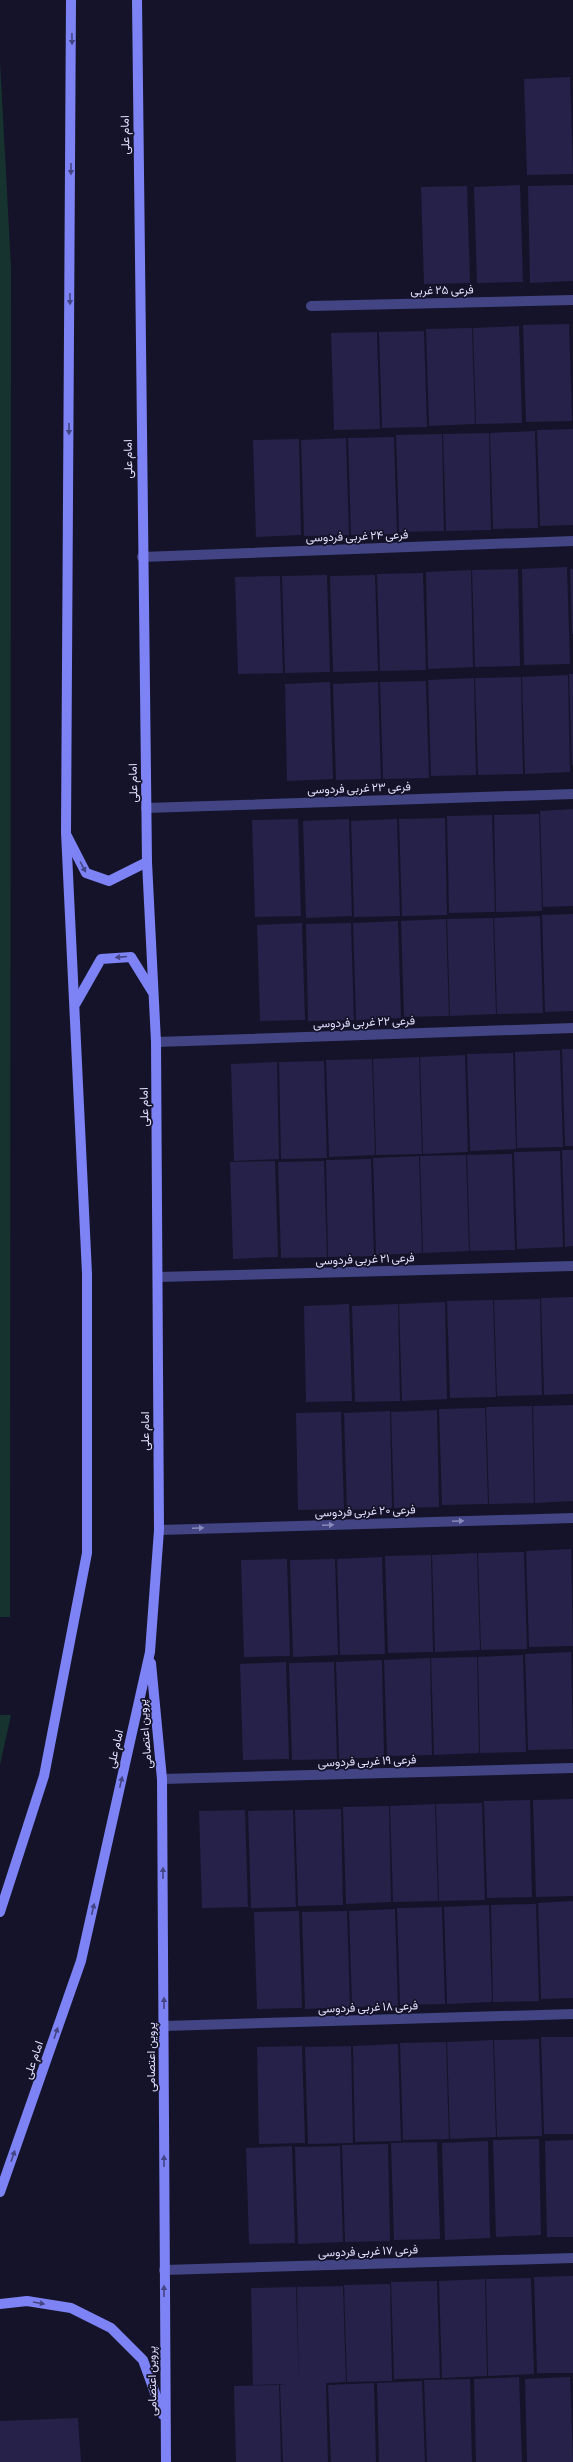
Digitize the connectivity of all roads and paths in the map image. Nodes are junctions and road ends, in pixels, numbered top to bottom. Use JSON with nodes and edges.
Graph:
{"nodes":[{"id":1,"x":71,"y":0,"type":"edge"},
{"id":2,"x":137,"y":0,"type":"edge"},
{"id":3,"x":573,"y":300,"type":"edge"},
{"id":4,"x":311,"y":306,"type":"dead end"},
{"id":5,"x":573,"y":541,"type":"edge"},
{"id":6,"x":142,"y":557,"type":"junction"},
{"id":7,"x":573,"y":794,"type":"edge"},
{"id":8,"x":146,"y":808,"type":"junction"},
{"id":9,"x":66,"y":832,"type":"junction"},
{"id":10,"x":147,"y":862,"type":"junction"},
{"id":11,"x":153,"y":992,"type":"junction"},
{"id":12,"x":76,"y":1004,"type":"junction"},
{"id":13,"x":573,"y":1028,"type":"edge"},
{"id":14,"x":156,"y":1042,"type":"junction"},
{"id":15,"x":573,"y":1266,"type":"edge"},
{"id":16,"x":159,"y":1277,"type":"junction"},
{"id":17,"x":573,"y":1518,"type":"edge"},
{"id":18,"x":159,"y":1530,"type":"junction"},
{"id":19,"x":150,"y":1652,"type":"junction"},
{"id":20,"x":573,"y":1768,"type":"edge"},
{"id":21,"x":162,"y":1779,"type":"junction"},
{"id":22,"x":0,"y":1912,"type":"edge"},
{"id":23,"x":573,"y":2014,"type":"edge"},
{"id":24,"x":164,"y":2026,"type":"junction"},
{"id":25,"x":0,"y":2192,"type":"edge"},
{"id":26,"x":573,"y":2258,"type":"edge"},
{"id":27,"x":164,"y":2270,"type":"junction"},
{"id":28,"x":0,"y":2304,"type":"edge"},
{"id":29,"x":166,"y":2423,"type":"junction"},
{"id":30,"x":166,"y":2462,"type":"edge"}],
"edges":[{"from":1,"to":9,"type":"main road","one_way":true},
{"from":2,"to":6,"type":"main road","name":"امام علی"},
{"from":3,"to":4,"type":"street","name":"فرعی ۲۵ غربی"},
{"from":5,"to":6,"type":"street","name":"فرعی ۲۴ غربی فردوسی"},
{"from":6,"to":8,"type":"main road","name":"امام علی"},
{"from":7,"to":8,"type":"street","name":"فرعی ۲۳ غربی فردوسی"},
{"from":8,"to":10,"type":"main road","name":"امام علی"},
{"from":9,"to":10,"type":"main road","one_way":true},
{"from":9,"to":12,"type":"main road"},
{"from":10,"to":11,"type":"main road","name":"امام علی"},
{"from":11,"to":12,"type":"main road","one_way":true},
{"from":11,"to":14,"type":"main road","name":"امام علی"},
{"from":12,"to":22,"type":"main road"},
{"from":13,"to":14,"type":"street","name":"فرعی ۲۲ غربی فردوسی"},
{"from":14,"to":16,"type":"main road","name":"امام علی"},
{"from":15,"to":16,"type":"street","name":"فرعی ۲۱ غربی فردوسی"},
{"from":16,"to":18,"type":"main road","name":"امام علی"},
{"from":18,"to":17,"type":"street","name":"فرعی ۲۰ غربی فردوسی","one_way":true},
{"from":18,"to":19,"type":"main road","name":"امام علی"},
{"from":19,"to":21,"type":"main road","name":"پروین اعتصامی"},
{"from":25,"to":19,"type":"main road","name":"امام علی","one_way":true},
{"from":20,"to":21,"type":"street","name":"فرعی ۱۹ غربی فردوسی"},
{"from":24,"to":21,"type":"main road","name":"پروین اعتصامی","one_way":true},
{"from":23,"to":24,"type":"street","name":"فرعی ۱۸ غربی فردوسی"},
{"from":27,"to":24,"type":"main road","name":"پروین اعتصامی","one_way":true},
{"from":26,"to":27,"type":"street","name":"فرعی ۱۷ غربی فردوسی"},
{"from":29,"to":27,"type":"main road","name":"پروین اعتصامی","one_way":true},
{"from":28,"to":29,"type":"main road","one_way":true},
{"from":29,"to":30,"type":"main road","name":"پروین اعتصامی"}]}
